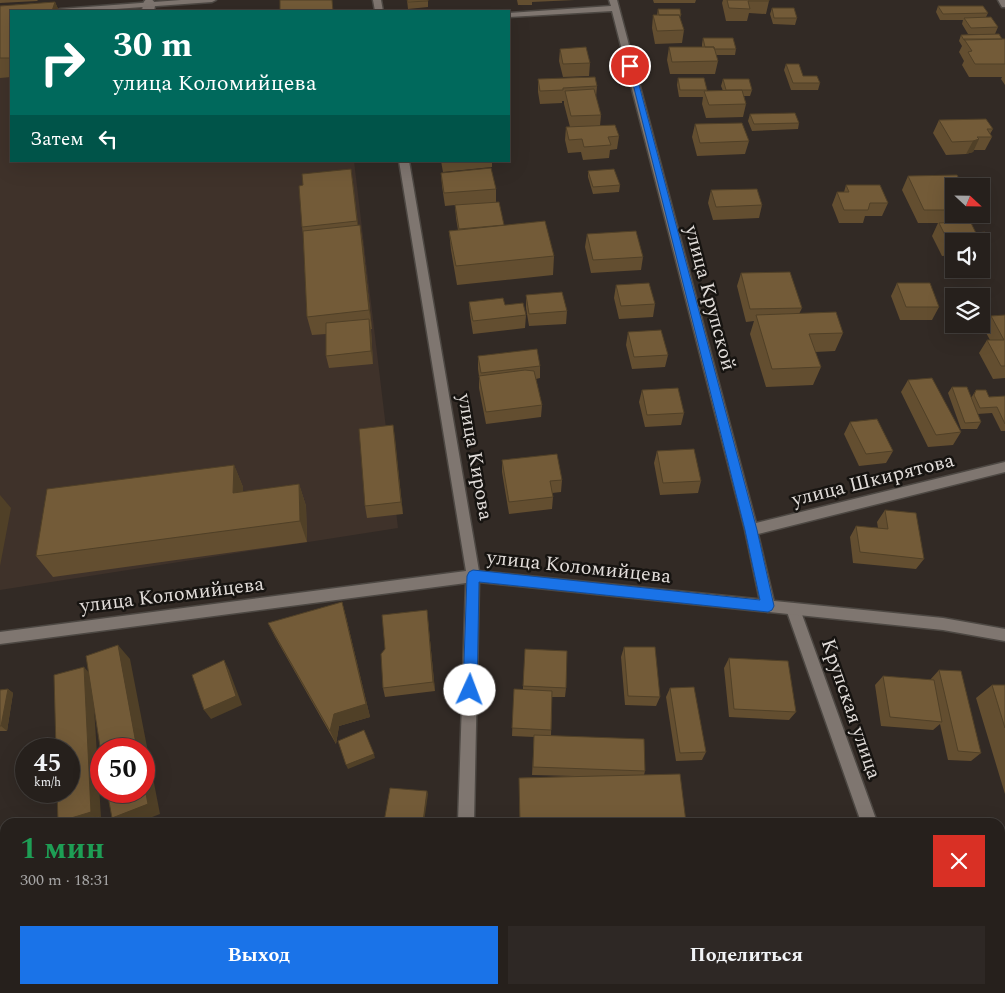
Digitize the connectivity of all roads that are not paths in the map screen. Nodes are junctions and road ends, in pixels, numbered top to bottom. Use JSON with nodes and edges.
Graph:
{"nodes":[{"id":1,"x":212,"y":0,"type":"edge"},
{"id":2,"x":1002,"y":0,"type":"edge"},
{"id":3,"x":614,"y":4,"type":"edge"},
{"id":4,"x":1005,"y":5,"type":"edge"},
{"id":5,"x":148,"y":8,"type":"edge"},
{"id":6,"x":89,"y":10,"type":"edge"},
{"id":7,"x":510,"y":15,"type":"edge"},
{"id":8,"x":404,"y":162,"type":"edge"},
{"id":9,"x":1005,"y":466,"type":"edge"},
{"id":10,"x":751,"y":530,"type":"junction"},
{"id":11,"x":473,"y":576,"type":"junction"},
{"id":12,"x":768,"y":606,"type":"junction"},
{"id":13,"x":793,"y":609,"type":"junction"},
{"id":14,"x":1005,"y":636,"type":"edge"},
{"id":15,"x":0,"y":638,"type":"edge"},
{"id":16,"x":466,"y":818,"type":"edge"},
{"id":17,"x":868,"y":818,"type":"edge"}],
"edges":[{"from":1,"to":5,"type":"street"},
{"from":2,"to":4,"type":"street"},
{"from":3,"to":7,"type":"street"},
{"from":3,"to":10,"type":"street","name":"улица Крупской"},
{"from":5,"to":6,"type":"street"},
{"from":8,"to":11,"type":"street","name":"улица Кирова"},
{"from":9,"to":10,"type":"street","name":"улица Шкирятова"},
{"from":10,"to":12,"type":"street","name":"улица Крупской"},
{"from":11,"to":12,"type":"street","name":"улица Коломийцева"},
{"from":11,"to":15,"type":"street","name":"улица Коломийцева"},
{"from":11,"to":16,"type":"street","name":"улица Кирова"},
{"from":12,"to":13,"type":"street","name":"улица Коломийцева"},
{"from":13,"to":14,"type":"street","name":"улица Коломийцева"},
{"from":13,"to":17,"type":"street","name":"Крупская улица"}]}
